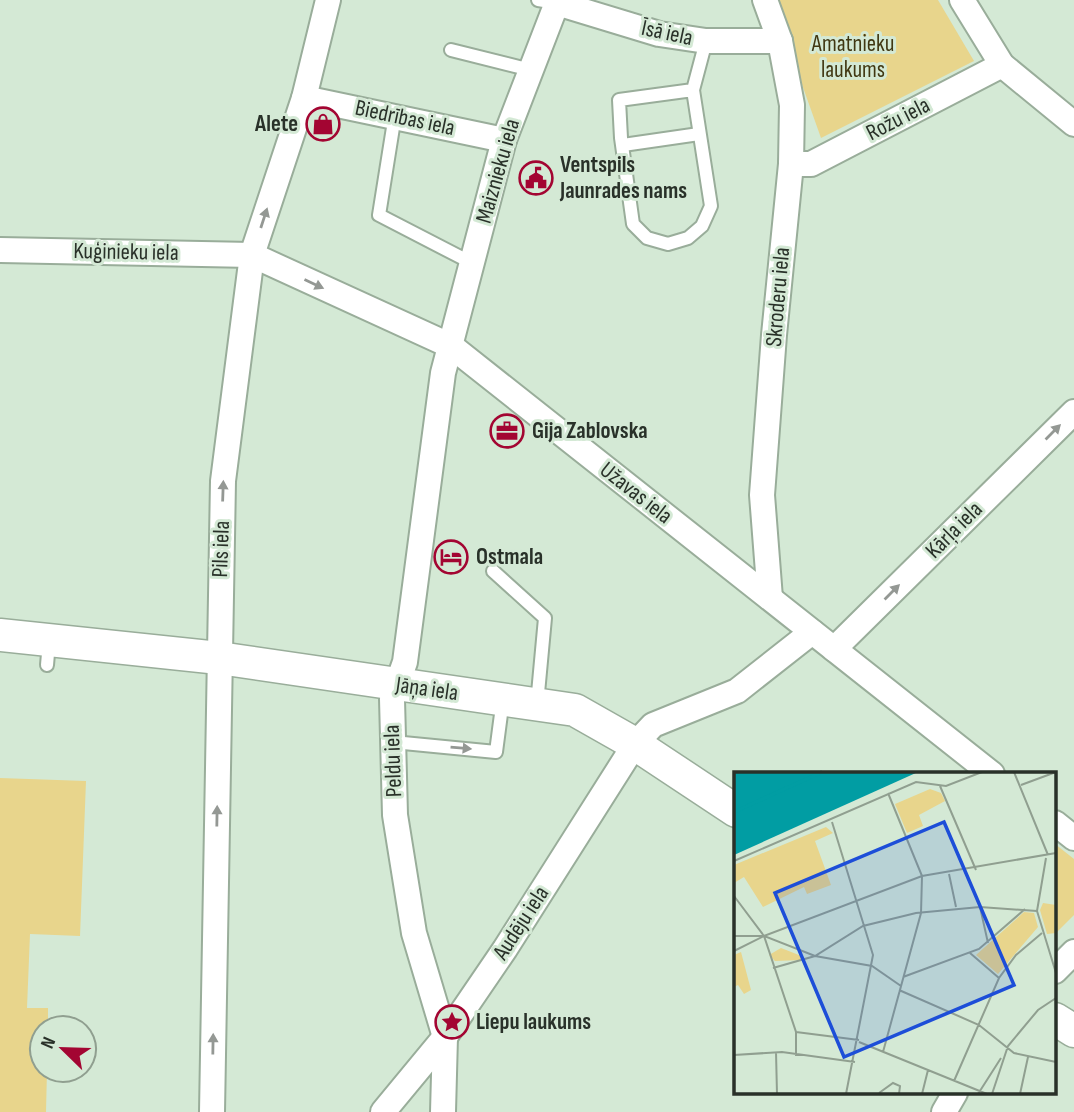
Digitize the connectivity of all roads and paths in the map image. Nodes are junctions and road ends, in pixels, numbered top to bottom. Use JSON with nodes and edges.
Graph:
{"nodes":[{"id":1,"x":328,"y":0,"type":"edge"},
{"id":2,"x":765,"y":0,"type":"edge"},
{"id":3,"x":962,"y":0,"type":"edge"},
{"id":4,"x":551,"y":1,"type":"edge"},
{"id":5,"x":706,"y":41,"type":"junction"},
{"id":6,"x":780,"y":41,"type":"junction"},
{"id":7,"x":451,"y":50,"type":"dead end"},
{"id":8,"x":1002,"y":65,"type":"junction"},
{"id":9,"x":531,"y":70,"type":"junction"},
{"id":10,"x":693,"y":90,"type":"junction"},
{"id":11,"x":304,"y":98,"type":"junction"},
{"id":12,"x":395,"y":115,"type":"junction"},
{"id":13,"x":1074,"y":124,"type":"edge"},
{"id":14,"x":699,"y":134,"type":"junction"},
{"id":15,"x":504,"y":140,"type":"junction"},
{"id":16,"x":622,"y":145,"type":"junction"},
{"id":17,"x":791,"y":164,"type":"junction"},
{"id":18,"x":0,"y":250,"type":"edge"},
{"id":19,"x":252,"y":255,"type":"junction"},
{"id":20,"x":472,"y":263,"type":"junction"},
{"id":21,"x":451,"y":346,"type":"junction"},
{"id":22,"x":1074,"y":412,"type":"edge"},
{"id":23,"x":493,"y":570,"type":"dead end"},
{"id":24,"x":770,"y":598,"type":"junction"},
{"id":25,"x":812,"y":632,"type":"junction"},
{"id":26,"x":0,"y":635,"type":"edge"},
{"id":27,"x":834,"y":649,"type":"junction"},
{"id":28,"x":219,"y":657,"type":"junction"},
{"id":29,"x":397,"y":684,"type":"junction"},
{"id":30,"x":537,"y":705,"type":"junction"},
{"id":31,"x":501,"y":714,"type":"dead end"},
{"id":32,"x":393,"y":742,"type":"junction"},
{"id":33,"x":635,"y":744,"type":"junction"},
{"id":34,"x":989,"y":772,"type":"edge"},
{"id":35,"x":734,"y":810,"type":"edge"},
{"id":36,"x":1056,"y":824,"type":"edge"},
{"id":37,"x":1074,"y":838,"type":"edge"},
{"id":38,"x":1074,"y":952,"type":"edge"},
{"id":39,"x":1056,"y":970,"type":"edge"},
{"id":40,"x":1056,"y":1019,"type":"edge"},
{"id":41,"x":1074,"y":1031,"type":"edge"},
{"id":42,"x":444,"y":1037,"type":"junction"},
{"id":43,"x":954,"y":1094,"type":"edge"},
{"id":44,"x":212,"y":1112,"type":"edge"},
{"id":45,"x":383,"y":1112,"type":"edge"},
{"id":46,"x":443,"y":1112,"type":"edge"},
{"id":47,"x":944,"y":1112,"type":"edge"}],
"edges":[{"from":1,"to":11,"type":"street","name":"Pils iela"},
{"from":2,"to":6,"type":"street","name":"Skroderu iela"},
{"from":3,"to":8,"type":"street"},
{"from":4,"to":5,"type":"street","name":"Īsā iela"},
{"from":4,"to":9,"type":"street","name":"Maiznieku iela"},
{"from":5,"to":6,"type":"street","name":"Īsā iela"},
{"from":5,"to":10,"type":"lane"},
{"from":6,"to":17,"type":"street","name":"Skroderu iela"},
{"from":7,"to":9,"type":"lane"},
{"from":8,"to":13,"type":"street"},
{"from":8,"to":17,"type":"street","name":"Rožu iela"},
{"from":9,"to":15,"type":"street","name":"Maiznieku iela"},
{"from":10,"to":14,"type":"lane"},
{"from":10,"to":16,"type":"lane"},
{"from":11,"to":12,"type":"street","name":"Biedrības iela"},
{"from":19,"to":11,"type":"street","name":"Pils iela","one_way":true},
{"from":12,"to":15,"type":"street","name":"Biedrības iela"},
{"from":12,"to":20,"type":"lane"},
{"from":14,"to":16,"type":"lane"},
{"from":14,"to":16,"type":"lane"},
{"from":15,"to":20,"type":"street","name":"Maiznieku iela"},
{"from":17,"to":24,"type":"street","name":"Skroderu iela"},
{"from":18,"to":19,"type":"street","name":"Kuģinieku iela"},
{"from":19,"to":21,"type":"street","name":"Užavas iela","one_way":true},
{"from":28,"to":19,"type":"street","name":"Pils iela","one_way":true},
{"from":20,"to":21,"type":"street","name":"Maiznieku iela"},
{"from":21,"to":24,"type":"street","name":"Užavas iela"},
{"from":21,"to":29,"type":"street","name":"Peldu iela"},
{"from":27,"to":22,"type":"street","name":"Kārļa iela","one_way":true},
{"from":23,"to":30,"type":"lane"},
{"from":24,"to":25,"type":"street","name":"Užavas iela"},
{"from":25,"to":27,"type":"street","name":"Užavas iela"},
{"from":25,"to":33,"type":"street"},
{"from":26,"to":28,"type":"street","name":"Jāņa iela"},
{"from":27,"to":34,"type":"street","name":"Užavas iela"},
{"from":28,"to":29,"type":"street","name":"Jāņa iela"},
{"from":44,"to":28,"type":"street","name":"Pils iela","one_way":true},
{"from":29,"to":30,"type":"street","name":"Jāņa iela"},
{"from":29,"to":32,"type":"street","name":"Peldu iela"},
{"from":30,"to":33,"type":"street","name":"Jāņa iela"},
{"from":32,"to":31,"type":"lane","one_way":true},
{"from":32,"to":42,"type":"street","name":"Peldu iela"},
{"from":33,"to":35,"type":"street","name":"Jāņa iela"},
{"from":33,"to":42,"type":"street","name":"Audēju iela"},
{"from":36,"to":37,"type":"street"},
{"from":38,"to":39,"type":"street"},
{"from":40,"to":41,"type":"street"},
{"from":42,"to":45,"type":"street"},
{"from":42,"to":46,"type":"street"},
{"from":43,"to":47,"type":"street"}]}
